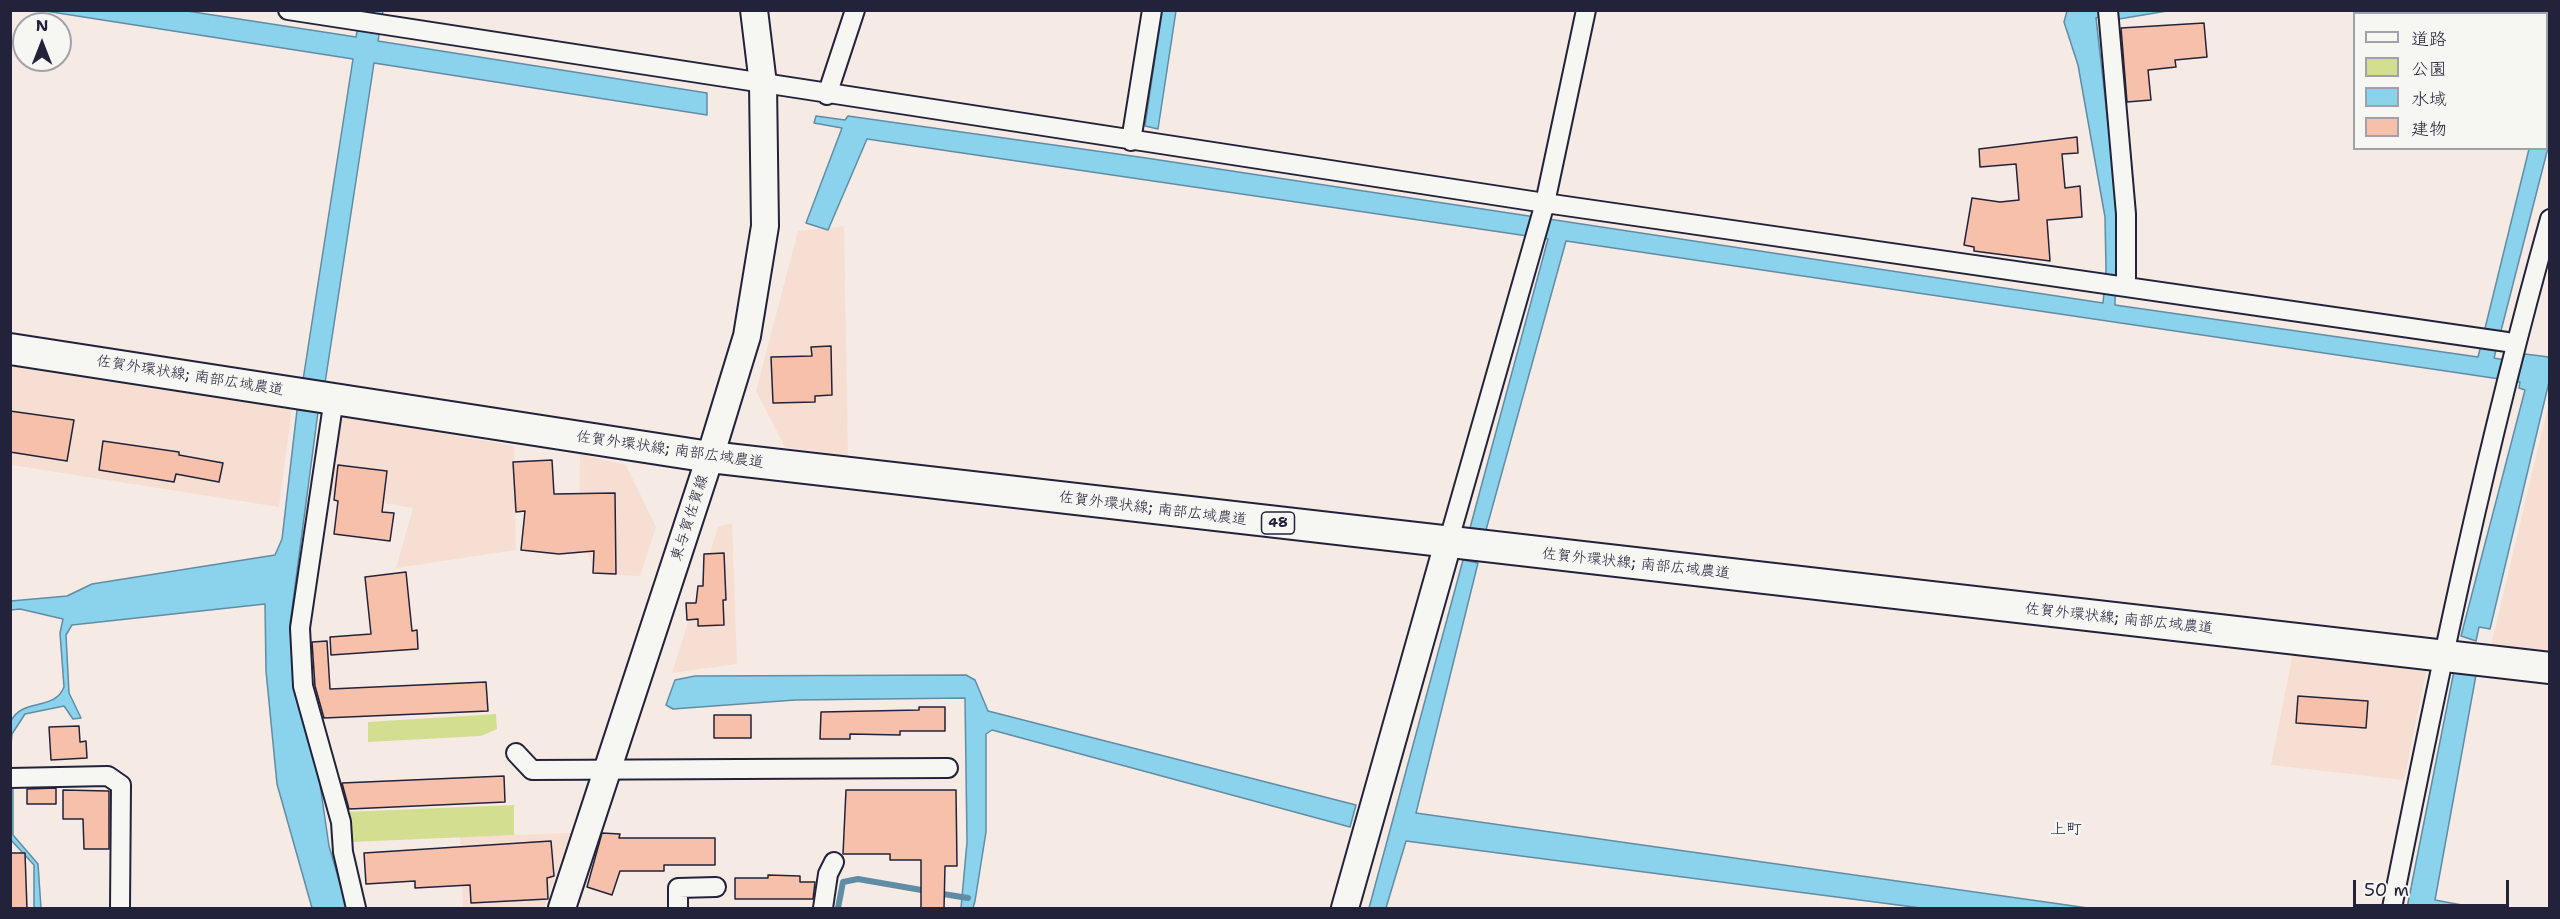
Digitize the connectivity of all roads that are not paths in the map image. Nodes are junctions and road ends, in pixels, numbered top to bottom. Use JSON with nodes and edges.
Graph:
{"nodes":[{"id":1,"x":288,"y":10,"type":"edge"},
{"id":2,"x":754,"y":10,"type":"edge"},
{"id":3,"x":855,"y":10,"type":"edge"},
{"id":4,"x":1152,"y":10,"type":"edge"},
{"id":5,"x":1587,"y":10,"type":"edge"},
{"id":6,"x":2108,"y":15,"type":"edge"},
{"id":7,"x":763,"y":84,"type":"junction"},
{"id":8,"x":827,"y":95,"type":"junction"},
{"id":9,"x":1131,"y":141,"type":"junction"},
{"id":10,"x":1543,"y":208,"type":"junction"},
{"id":11,"x":2550,"y":219,"type":"edge"},
{"id":12,"x":2127,"y":287,"type":"junction"},
{"id":13,"x":10,"y":349,"type":"edge"},
{"id":14,"x":2509,"y":350,"type":"junction"},
{"id":15,"x":334,"y":398,"type":"junction"},
{"id":16,"x":710,"y":457,"type":"junction"},
{"id":17,"x":1448,"y":543,"type":"junction"},
{"id":18,"x":2442,"y":655,"type":"junction"},
{"id":19,"x":2550,"y":668,"type":"edge"},
{"id":20,"x":516,"y":753,"type":"dead end"},
{"id":21,"x":948,"y":768,"type":"dead end"},
{"id":22,"x":608,"y":769,"type":"junction"},
{"id":23,"x":10,"y":778,"type":"edge"},
{"id":24,"x":834,"y":862,"type":"dead end"},
{"id":25,"x":716,"y":887,"type":"dead end"},
{"id":26,"x":120,"y":909,"type":"edge"},
{"id":27,"x":356,"y":909,"type":"edge"},
{"id":28,"x":562,"y":909,"type":"edge"},
{"id":29,"x":678,"y":909,"type":"edge"},
{"id":30,"x":822,"y":909,"type":"edge"},
{"id":31,"x":1345,"y":909,"type":"edge"},
{"id":32,"x":2391,"y":909,"type":"edge"}],
"edges":[{"from":1,"to":7,"type":"street"},
{"from":2,"to":7,"type":"main road","name":"東与賀佐賀線"},
{"from":3,"to":8,"type":"street"},
{"from":4,"to":9,"type":"street"},
{"from":5,"to":10,"type":"street"},
{"from":6,"to":12,"type":"street"},
{"from":7,"to":8,"type":"street"},
{"from":7,"to":16,"type":"main road","name":"東与賀佐賀線"},
{"from":8,"to":9,"type":"street"},
{"from":9,"to":10,"type":"street"},
{"from":10,"to":12,"type":"street"},
{"from":10,"to":17,"type":"street"},
{"from":11,"to":14,"type":"street"},
{"from":12,"to":14,"type":"street"},
{"from":13,"to":15,"type":"main road","name":"佐賀外環状線; 南部広域農道","number":"48"},
{"from":14,"to":18,"type":"street"},
{"from":15,"to":16,"type":"main road","name":"佐賀外環状線; 南部広域農道","number":"48"},
{"from":15,"to":27,"type":"street"},
{"from":16,"to":17,"type":"main road","name":"佐賀外環状線; 南部広域農道","number":"48"},
{"from":16,"to":22,"type":"main road","name":"東与賀佐賀線"},
{"from":17,"to":18,"type":"main road","name":"佐賀外環状線; 南部広域農道","number":"48"},
{"from":17,"to":31,"type":"main road"},
{"from":18,"to":19,"type":"main road","name":"佐賀外環状線; 南部広域農道","number":"48"},
{"from":18,"to":32,"type":"street"},
{"from":20,"to":22,"type":"street"},
{"from":21,"to":22,"type":"street"},
{"from":22,"to":28,"type":"main road","name":"東与賀佐賀線"},
{"from":23,"to":26,"type":"street"},
{"from":24,"to":30,"type":"street"},
{"from":25,"to":29,"type":"street"}]}
